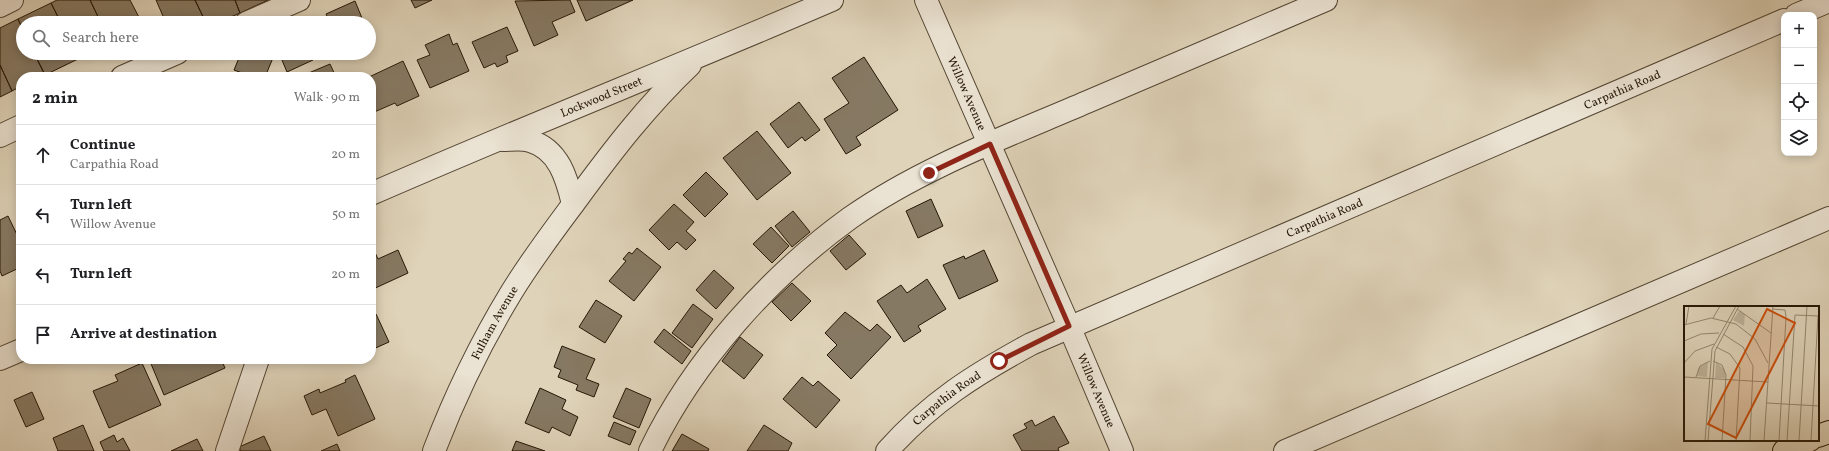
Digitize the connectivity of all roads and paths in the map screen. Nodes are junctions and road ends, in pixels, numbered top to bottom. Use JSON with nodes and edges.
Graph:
{"nodes":[{"id":1,"x":12,"y":0,"type":"edge"},
{"id":2,"x":299,"y":0,"type":"edge"},
{"id":3,"x":832,"y":0,"type":"edge"},
{"id":4,"x":926,"y":0,"type":"edge"},
{"id":5,"x":1326,"y":0,"type":"edge"},
{"id":6,"x":1829,"y":1,"type":"edge"},
{"id":7,"x":0,"y":6,"type":"edge"},
{"id":8,"x":1803,"y":12,"type":"edge"},
{"id":9,"x":262,"y":16,"type":"edge"},
{"id":10,"x":1781,"y":21,"type":"edge"},
{"id":11,"x":699,"y":57,"type":"junction"},
{"id":12,"x":161,"y":60,"type":"edge"},
{"id":13,"x":133,"y":72,"type":"edge"},
{"id":14,"x":16,"y":128,"type":"edge"},
{"id":15,"x":0,"y":136,"type":"edge"},
{"id":16,"x":495,"y":140,"type":"junction"},
{"id":17,"x":990,"y":144,"type":"junction"},
{"id":18,"x":376,"y":192,"type":"edge"},
{"id":19,"x":573,"y":204,"type":"junction"},
{"id":20,"x":1829,"y":218,"type":"edge"},
{"id":21,"x":1069,"y":326,"type":"junction"},
{"id":22,"x":16,"y":352,"type":"edge"},
{"id":23,"x":0,"y":360,"type":"edge"},
{"id":24,"x":256,"y":364,"type":"edge"},
{"id":25,"x":1829,"y":432,"type":"edge"},
{"id":26,"x":1819,"y":436,"type":"edge"},
{"id":27,"x":1808,"y":441,"type":"edge"},
{"id":28,"x":227,"y":451,"type":"edge"},
{"id":29,"x":434,"y":451,"type":"edge"},
{"id":30,"x":650,"y":451,"type":"edge"},
{"id":31,"x":887,"y":451,"type":"edge"},
{"id":32,"x":1122,"y":451,"type":"edge"},
{"id":33,"x":1285,"y":451,"type":"edge"},
{"id":34,"x":1784,"y":451,"type":"edge"}],
"edges":[{"from":1,"to":7,"type":"street"},
{"from":2,"to":9,"type":"street"},
{"from":3,"to":11,"type":"street","name":"Lockwood Street"},
{"from":4,"to":17,"type":"street","name":"Willow Avenue"},
{"from":5,"to":17,"type":"street"},
{"from":6,"to":8,"type":"street"},
{"from":10,"to":21,"type":"street","name":"Carpathia Road"},
{"from":11,"to":16,"type":"street","name":"Lockwood Street"},
{"from":11,"to":19,"type":"street","name":"Fulham Avenue"},
{"from":12,"to":13,"type":"street"},
{"from":14,"to":15,"type":"street"},
{"from":16,"to":18,"type":"street","name":"Lockwood Street"},
{"from":16,"to":19,"type":"street"},
{"from":17,"to":21,"type":"street","name":"Willow Avenue"},
{"from":17,"to":30,"type":"street"},
{"from":19,"to":29,"type":"street","name":"Fulham Avenue"},
{"from":20,"to":33,"type":"street"},
{"from":21,"to":31,"type":"street","name":"Carpathia Road"},
{"from":21,"to":32,"type":"street","name":"Willow Avenue"},
{"from":22,"to":23,"type":"street"},
{"from":24,"to":28,"type":"street"},
{"from":25,"to":26,"type":"main road"},
{"from":27,"to":34,"type":"main road"}]}
